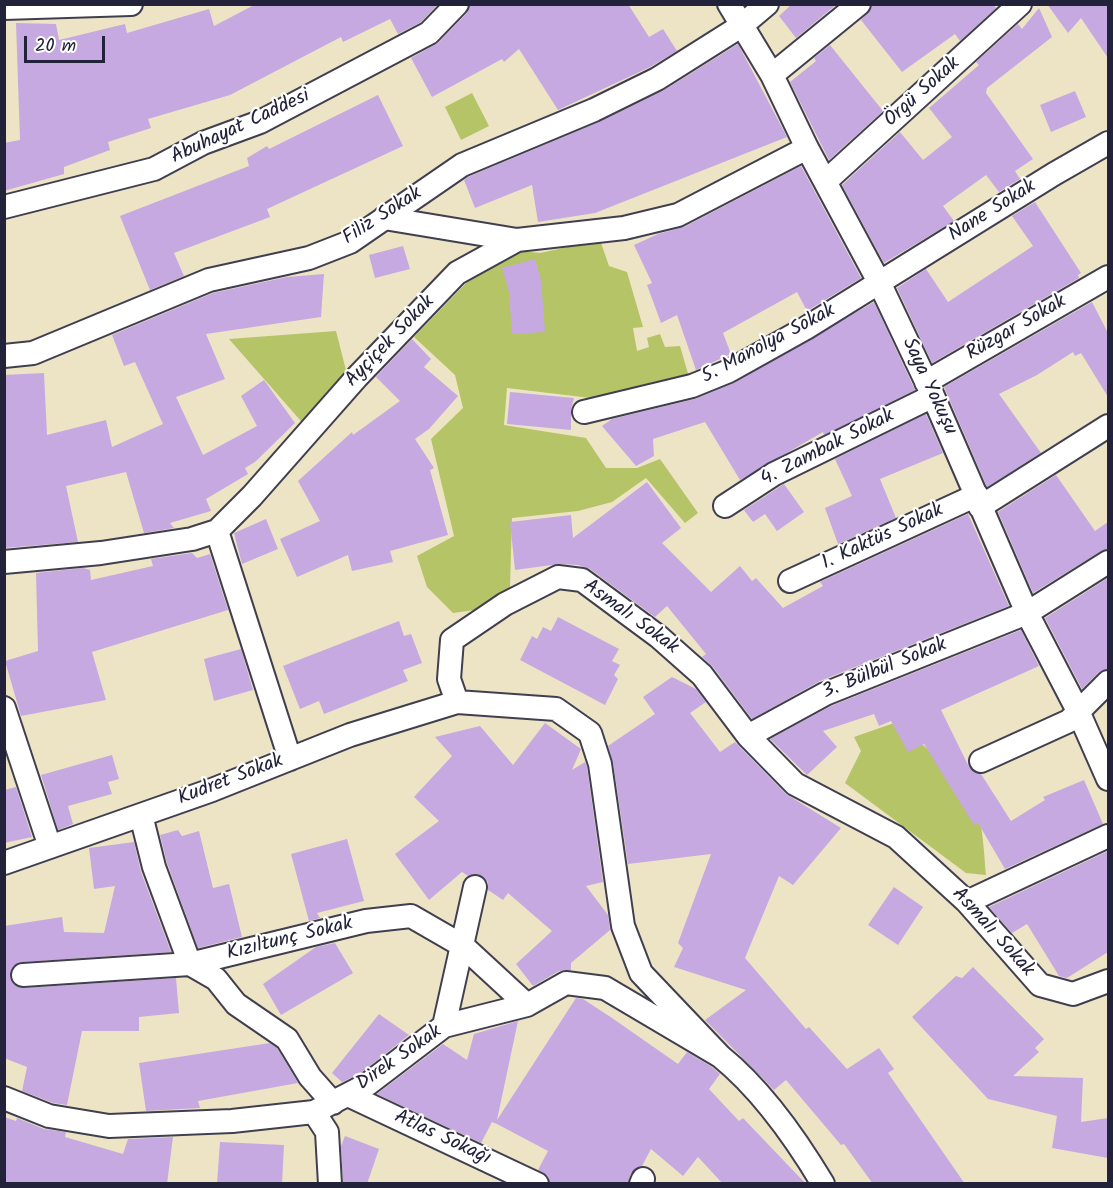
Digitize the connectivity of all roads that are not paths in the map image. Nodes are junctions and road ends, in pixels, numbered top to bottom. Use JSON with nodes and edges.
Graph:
{"nodes":[{"id":1,"x":131,"y":4,"type":"edge"},
{"id":2,"x":457,"y":4,"type":"edge"},
{"id":3,"x":729,"y":4,"type":"edge"},
{"id":4,"x":766,"y":4,"type":"edge"},
{"id":5,"x":859,"y":4,"type":"edge"},
{"id":6,"x":1020,"y":4,"type":"edge"},
{"id":7,"x":18,"y":7,"type":"edge"},
{"id":8,"x":741,"y":26,"type":"junction"},
{"id":9,"x":772,"y":75,"type":"junction"},
{"id":10,"x":1108,"y":143,"type":"edge"},
{"id":11,"x":807,"y":148,"type":"junction"},
{"id":12,"x":826,"y":182,"type":"junction"},
{"id":13,"x":4,"y":207,"type":"edge"},
{"id":14,"x":384,"y":218,"type":"junction"},
{"id":15,"x":517,"y":240,"type":"junction"},
{"id":16,"x":1108,"y":277,"type":"edge"},
{"id":17,"x":879,"y":282,"type":"junction"},
{"id":18,"x":4,"y":356,"type":"edge"},
{"id":19,"x":929,"y":389,"type":"junction"},
{"id":20,"x":584,"y":412,"type":"dead end"},
{"id":21,"x":1108,"y":426,"type":"edge"},
{"id":22,"x":978,"y":501,"type":"junction"},
{"id":23,"x":725,"y":506,"type":"dead end"},
{"id":24,"x":217,"y":531,"type":"junction"},
{"id":25,"x":4,"y":562,"type":"edge"},
{"id":26,"x":1108,"y":562,"type":"edge"},
{"id":27,"x":790,"y":581,"type":"dead end"},
{"id":28,"x":1027,"y":613,"type":"junction"},
{"id":29,"x":1108,"y":682,"type":"edge"},
{"id":30,"x":458,"y":702,"type":"junction"},
{"id":31,"x":4,"y":708,"type":"edge"},
{"id":32,"x":1078,"y":711,"type":"junction"},
{"id":33,"x":748,"y":736,"type":"junction"},
{"id":34,"x":290,"y":759,"type":"junction"},
{"id":35,"x":981,"y":761,"type":"dead end"},
{"id":36,"x":1108,"y":779,"type":"edge"},
{"id":37,"x":141,"y":815,"type":"junction"},
{"id":38,"x":1108,"y":836,"type":"edge"},
{"id":39,"x":50,"y":846,"type":"junction"},
{"id":40,"x":4,"y":863,"type":"edge"},
{"id":41,"x":475,"y":887,"type":"dead end"},
{"id":42,"x":967,"y":902,"type":"junction"},
{"id":43,"x":463,"y":946,"type":"junction"},
{"id":44,"x":190,"y":964,"type":"junction"},
{"id":45,"x":23,"y":975,"type":"dead end"},
{"id":46,"x":1108,"y":981,"type":"edge"},
{"id":47,"x":527,"y":1005,"type":"junction"},
{"id":48,"x":444,"y":1026,"type":"junction"},
{"id":49,"x":720,"y":1056,"type":"junction"},
{"id":50,"x":4,"y":1098,"type":"edge"},
{"id":51,"x":332,"y":1103,"type":"junction"},
{"id":52,"x":330,"y":1184,"type":"edge"},
{"id":53,"x":537,"y":1184,"type":"edge"},
{"id":54,"x":823,"y":1184,"type":"edge"}],
"edges":[{"from":1,"to":7,"type":"street"},
{"from":2,"to":13,"type":"street","name":"Abuhayat Caddesi"},
{"from":3,"to":8,"type":"street","name":"Saya Yokuşu"},
{"from":4,"to":8,"type":"street","name":"Filiz Sokak"},
{"from":5,"to":9,"type":"street"},
{"from":6,"to":12,"type":"street","name":"Örgü Sokak"},
{"from":8,"to":9,"type":"street","name":"Saya Yokuşu"},
{"from":8,"to":14,"type":"street","name":"Filiz Sokak"},
{"from":9,"to":11,"type":"street","name":"Saya Yokuşu"},
{"from":10,"to":17,"type":"street","name":"Nane Sokak"},
{"from":11,"to":12,"type":"street","name":"Saya Yokuşu"},
{"from":11,"to":15,"type":"street","name":"Ayçiçek Sokak"},
{"from":12,"to":17,"type":"street","name":"Saya Yokuşu"},
{"from":14,"to":15,"type":"street"},
{"from":14,"to":18,"type":"street","name":"Filiz Sokak"},
{"from":15,"to":24,"type":"street","name":"Ayçiçek Sokak"},
{"from":16,"to":19,"type":"street","name":"Rüzgar Sokak"},
{"from":17,"to":19,"type":"street","name":"Saya Yokuşu"},
{"from":17,"to":20,"type":"street","name":"5. Manolya Sokak"},
{"from":19,"to":22,"type":"street","name":"Saya Yokuşu"},
{"from":19,"to":23,"type":"street","name":"4. Zambak Sokak"},
{"from":21,"to":22,"type":"street","name":"1. Kaktüs Sokak"},
{"from":22,"to":27,"type":"street","name":"1. Kaktüs Sokak"},
{"from":22,"to":28,"type":"street","name":"Saya Yokuşu"},
{"from":24,"to":25,"type":"street","name":"Ayçiçek Sokak"},
{"from":24,"to":34,"type":"street"},
{"from":26,"to":28,"type":"street","name":"3. Bülbül Sokak"},
{"from":28,"to":32,"type":"street","name":"Saya Yokuşu"},
{"from":28,"to":33,"type":"street","name":"3. Bülbül Sokak"},
{"from":29,"to":32,"type":"street"},
{"from":30,"to":33,"type":"street","name":"Asmalı Sokak"},
{"from":30,"to":34,"type":"street","name":"Kudret Sokak"},
{"from":30,"to":49,"type":"street"},
{"from":31,"to":39,"type":"street"},
{"from":32,"to":35,"type":"street"},
{"from":32,"to":36,"type":"street","name":"Saya Yokuşu"},
{"from":33,"to":42,"type":"street","name":"Asmalı Sokak"},
{"from":34,"to":37,"type":"street","name":"Kudret Sokak"},
{"from":37,"to":39,"type":"street","name":"Kudret Sokak"},
{"from":37,"to":44,"type":"street"},
{"from":38,"to":42,"type":"street"},
{"from":39,"to":40,"type":"street","name":"Kudret Sokak"},
{"from":41,"to":43,"type":"street"},
{"from":42,"to":46,"type":"street","name":"Asmalı Sokak"},
{"from":43,"to":44,"type":"street","name":"Kızıltunç Sokak"},
{"from":43,"to":47,"type":"street","name":"Kızıltunç Sokak"},
{"from":43,"to":48,"type":"street"},
{"from":44,"to":45,"type":"street","name":"Kızıltunç Sokak"},
{"from":44,"to":51,"type":"street"},
{"from":47,"to":48,"type":"street","name":"Direk Sokak"},
{"from":47,"to":49,"type":"street","name":"Direk Sokak"},
{"from":48,"to":51,"type":"street","name":"Direk Sokak"},
{"from":49,"to":54,"type":"street","name":"Direk Sokak"},
{"from":50,"to":51,"type":"street","name":"Direk Sokak"},
{"from":51,"to":52,"type":"street"},
{"from":51,"to":53,"type":"street","name":"Atlas Sokağı"}]}
